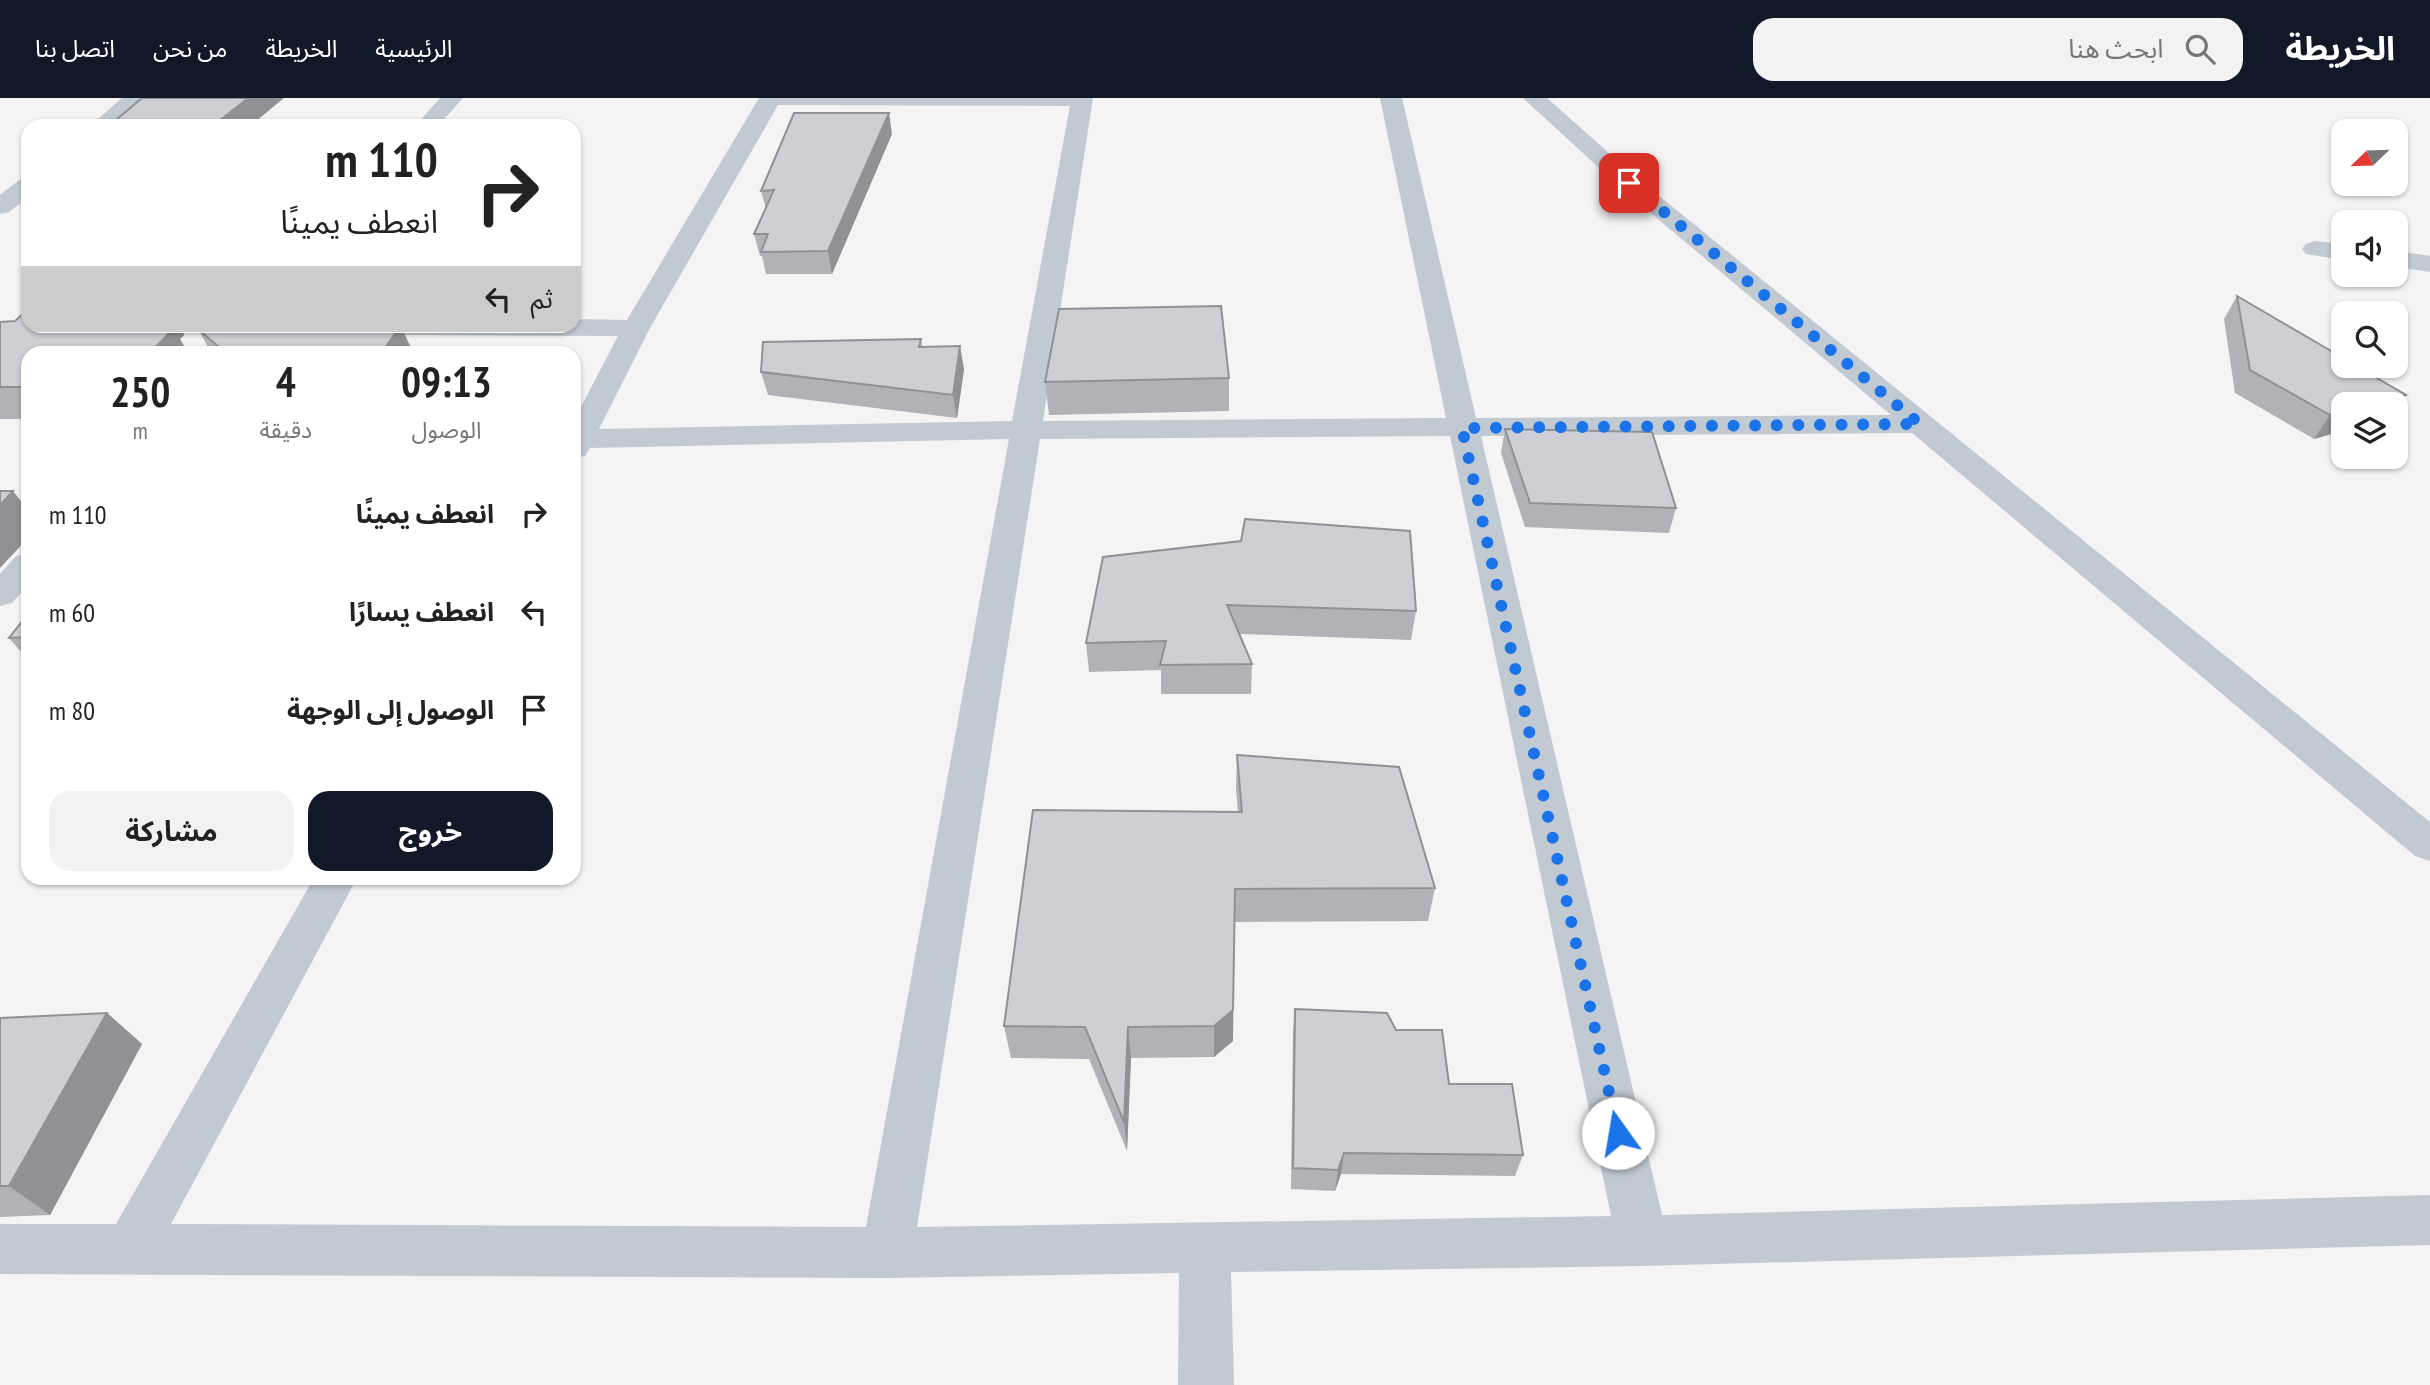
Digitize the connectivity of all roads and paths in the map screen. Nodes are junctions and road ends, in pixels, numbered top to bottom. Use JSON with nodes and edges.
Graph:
{"nodes":[{"id":1,"x":136,"y":98,"type":"edge"},
{"id":2,"x":452,"y":98,"type":"edge"},
{"id":3,"x":771,"y":98,"type":"edge"},
{"id":4,"x":1391,"y":98,"type":"edge"},
{"id":5,"x":1534,"y":98,"type":"edge"},
{"id":6,"x":1081,"y":99,"type":"edge"},
{"id":7,"x":110,"y":119,"type":"edge"},
{"id":8,"x":432,"y":119,"type":"edge"},
{"id":9,"x":21,"y":190,"type":"edge"},
{"id":10,"x":0,"y":207,"type":"edge"},
{"id":11,"x":2315,"y":249,"type":"dead end"},
{"id":12,"x":2331,"y":251,"type":"edge"},
{"id":13,"x":2408,"y":261,"type":"edge"},
{"id":14,"x":2430,"y":264,"type":"edge"},
{"id":15,"x":581,"y":328,"type":"edge"},
{"id":16,"x":636,"y":328,"type":"junction"},
{"id":17,"x":1920,"y":424,"type":"junction"},
{"id":18,"x":1462,"y":428,"type":"junction"},
{"id":19,"x":1024,"y":430,"type":"junction"},
{"id":20,"x":581,"y":436,"type":"edge"},
{"id":21,"x":581,"y":444,"type":"edge"},
{"id":22,"x":21,"y":572,"type":"edge"},
{"id":23,"x":0,"y":595,"type":"edge"},
{"id":24,"x":2430,"y":845,"type":"edge"},
{"id":25,"x":332,"y":885,"type":"edge"},
{"id":26,"x":2430,"y":1220,"type":"edge"},
{"id":27,"x":1643,"y":1241,"type":"junction"},
{"id":28,"x":1205,"y":1247,"type":"junction"},
{"id":29,"x":131,"y":1248,"type":"junction"},
{"id":30,"x":0,"y":1249,"type":"edge"},
{"id":31,"x":887,"y":1253,"type":"junction"},
{"id":32,"x":1206,"y":1385,"type":"edge"}],
"edges":[{"from":1,"to":7,"type":"street"},
{"from":2,"to":8,"type":"street"},
{"from":3,"to":6,"type":"street"},
{"from":3,"to":16,"type":"street"},
{"from":4,"to":18,"type":"street"},
{"from":5,"to":17,"type":"street"},
{"from":6,"to":19,"type":"street"},
{"from":9,"to":10,"type":"street"},
{"from":11,"to":12,"type":"street"},
{"from":13,"to":14,"type":"street"},
{"from":15,"to":16,"type":"street"},
{"from":16,"to":20,"type":"street"},
{"from":17,"to":18,"type":"street"},
{"from":17,"to":24,"type":"street"},
{"from":18,"to":19,"type":"street"},
{"from":18,"to":27,"type":"street"},
{"from":19,"to":21,"type":"street"},
{"from":19,"to":31,"type":"street"},
{"from":22,"to":23,"type":"street"},
{"from":25,"to":29,"type":"street"},
{"from":26,"to":27,"type":"street"},
{"from":27,"to":28,"type":"street"},
{"from":28,"to":31,"type":"street"},
{"from":28,"to":32,"type":"street"},
{"from":29,"to":30,"type":"street"},
{"from":29,"to":31,"type":"street"}]}
